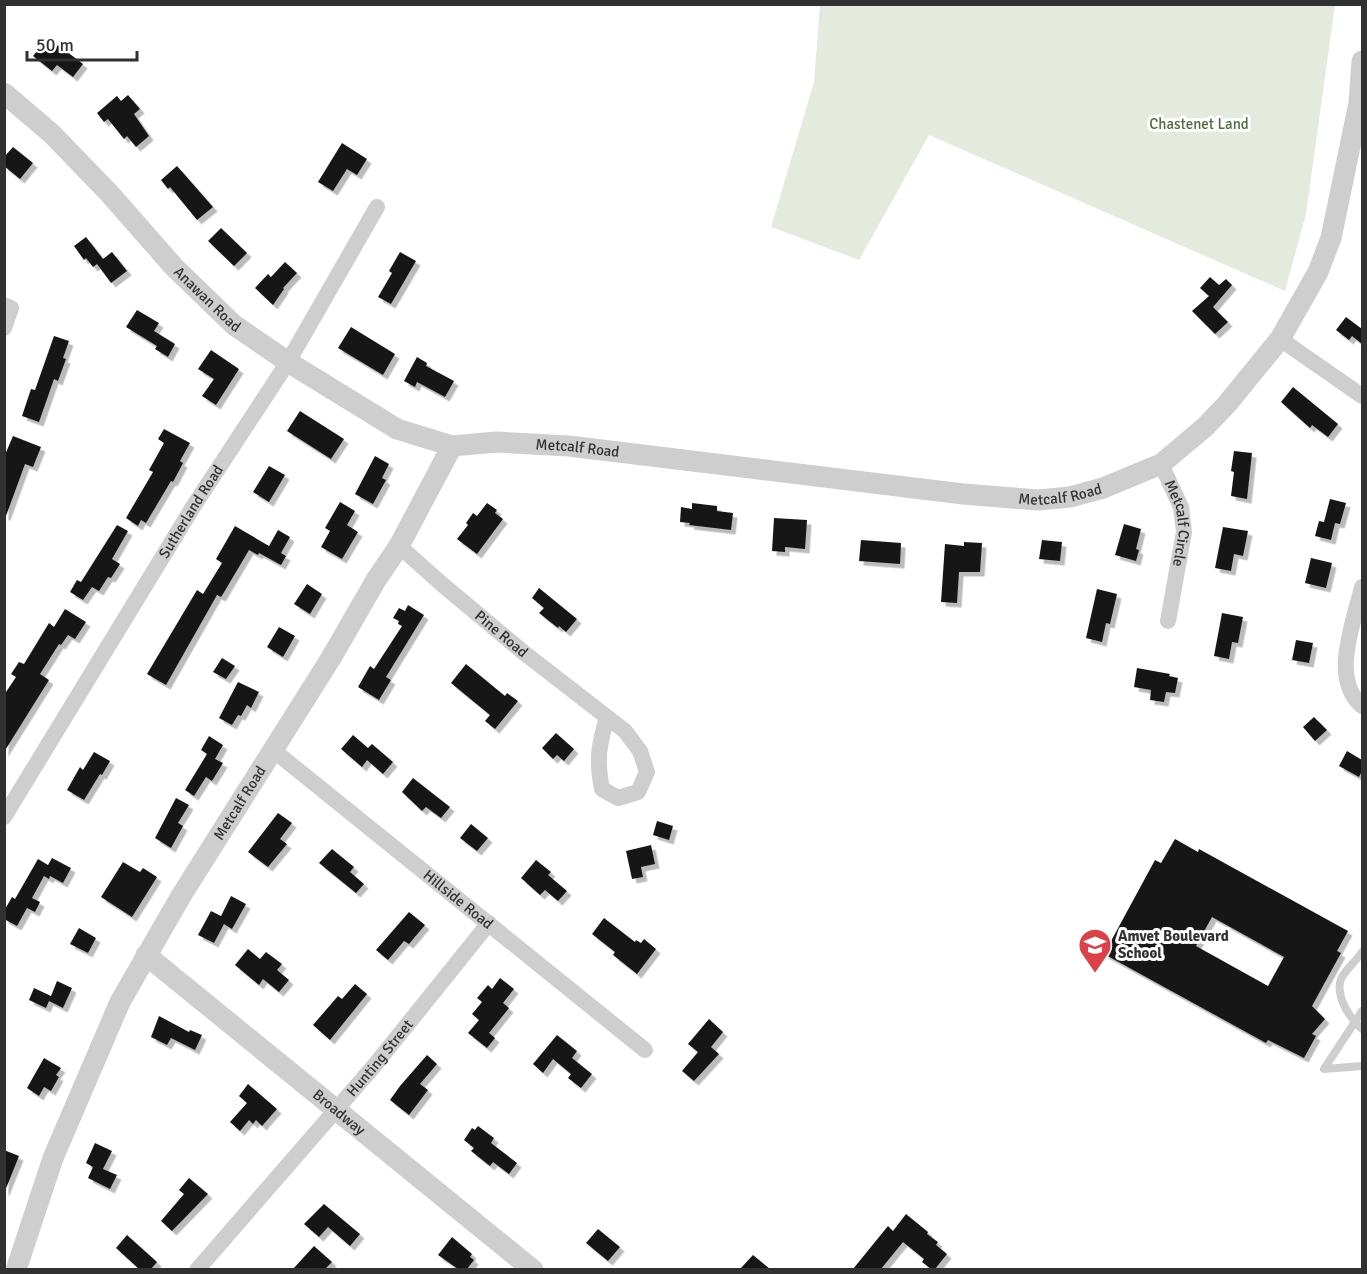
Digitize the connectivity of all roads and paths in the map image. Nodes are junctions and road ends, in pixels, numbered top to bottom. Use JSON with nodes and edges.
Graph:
{"nodes":[{"id":1,"x":1362,"y":61,"type":"edge"},
{"id":2,"x":4,"y":93,"type":"edge"},
{"id":3,"x":377,"y":207,"type":"dead end"},
{"id":4,"x":8,"y":307,"type":"edge"},
{"id":5,"x":4,"y":328,"type":"edge"},
{"id":6,"x":1280,"y":339,"type":"junction"},
{"id":7,"x":288,"y":362,"type":"junction"},
{"id":8,"x":1362,"y":396,"type":"edge"},
{"id":9,"x":452,"y":446,"type":"junction"},
{"id":10,"x":1161,"y":464,"type":"junction"},
{"id":11,"x":399,"y":546,"type":"junction"},
{"id":12,"x":1362,"y":587,"type":"edge"},
{"id":13,"x":1168,"y":621,"type":"dead end"},
{"id":14,"x":1362,"y":706,"type":"edge"},
{"id":15,"x":607,"y":717,"type":"dead end"},
{"id":16,"x":273,"y":750,"type":"junction"},
{"id":17,"x":4,"y":817,"type":"edge"},
{"id":18,"x":489,"y":923,"type":"junction"},
{"id":19,"x":1362,"y":952,"type":"edge"},
{"id":20,"x":146,"y":956,"type":"junction"},
{"id":21,"x":1362,"y":1011,"type":"edge"},
{"id":22,"x":1354,"y":1022,"type":"junction"},
{"id":23,"x":1362,"y":1029,"type":"edge"},
{"id":24,"x":645,"y":1050,"type":"dead end"},
{"id":25,"x":1362,"y":1066,"type":"edge"},
{"id":26,"x":337,"y":1109,"type":"junction"},
{"id":27,"x":521,"y":1266,"type":"edge"},
{"id":28,"x":16,"y":1269,"type":"edge"},
{"id":29,"x":196,"y":1269,"type":"edge"}],
"edges":[{"from":1,"to":6,"type":"street","name":"Metcalf Road"},
{"from":2,"to":7,"type":"street","name":"Anawan Road"},
{"from":3,"to":7,"type":"street","name":"Sutherland Road"},
{"from":4,"to":5,"type":"street"},
{"from":6,"to":8,"type":"street"},
{"from":6,"to":10,"type":"street","name":"Metcalf Road"},
{"from":7,"to":9,"type":"street","name":"Anawan Road"},
{"from":7,"to":17,"type":"street","name":"Sutherland Road"},
{"from":9,"to":10,"type":"street","name":"Metcalf Road"},
{"from":9,"to":11,"type":"street","name":"Metcalf Road"},
{"from":10,"to":13,"type":"street","name":"Metcalf Circle"},
{"from":11,"to":15,"type":"street","name":"Pine Road"},
{"from":11,"to":16,"type":"street","name":"Metcalf Road"},
{"from":12,"to":14,"type":"street"},
{"from":16,"to":18,"type":"street","name":"Hillside Road"},
{"from":16,"to":20,"type":"street","name":"Metcalf Road"},
{"from":18,"to":24,"type":"street","name":"Hillside Road"},
{"from":18,"to":26,"type":"street","name":"Hunting Street"},
{"from":19,"to":22,"type":"lane"},
{"from":20,"to":26,"type":"street","name":"Broadway"},
{"from":20,"to":28,"type":"street","name":"Metcalf Road"},
{"from":21,"to":22,"type":"lane"},
{"from":22,"to":23,"type":"lane"},
{"from":22,"to":25,"type":"lane"},
{"from":26,"to":27,"type":"street","name":"Broadway"},
{"from":26,"to":29,"type":"street","name":"Hunting Street"}]}
